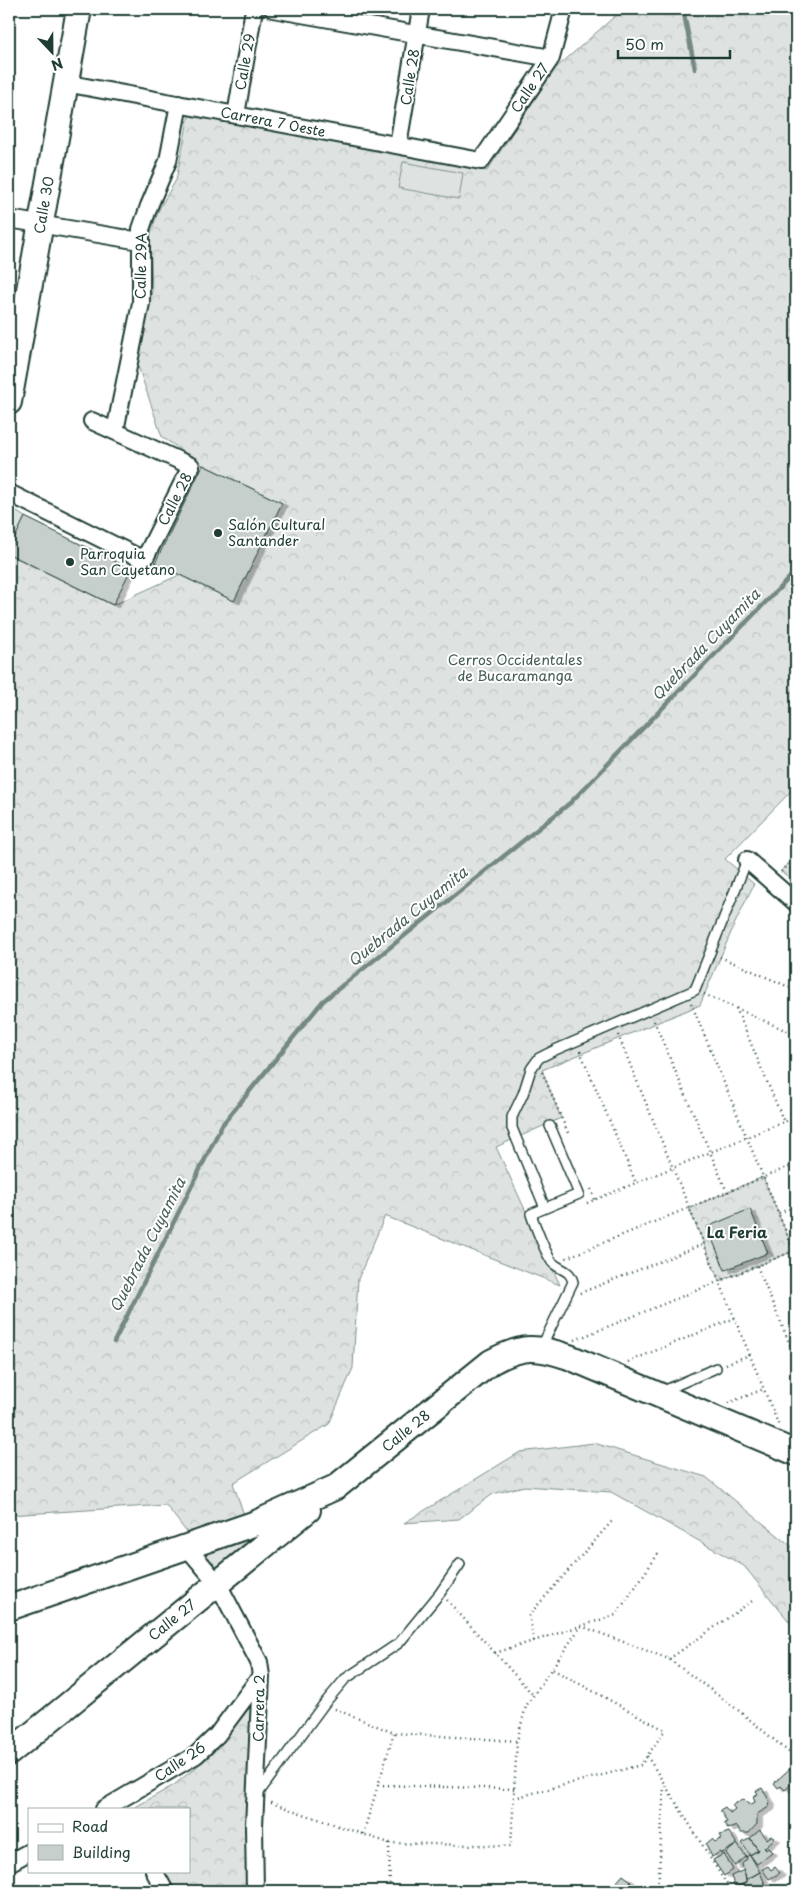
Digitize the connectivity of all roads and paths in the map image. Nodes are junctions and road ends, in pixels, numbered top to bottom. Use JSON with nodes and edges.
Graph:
{"nodes":[{"id":1,"x":79,"y":9,"type":"edge"},
{"id":2,"x":254,"y":9,"type":"edge"},
{"id":3,"x":274,"y":9,"type":"edge"},
{"id":4,"x":421,"y":9,"type":"edge"},
{"id":5,"x":564,"y":9,"type":"edge"},
{"id":6,"x":417,"y":34,"type":"junction"},
{"id":7,"x":551,"y":58,"type":"junction"},
{"id":8,"x":65,"y":83,"type":"junction"},
{"id":9,"x":179,"y":104,"type":"junction"},
{"id":10,"x":236,"y":115,"type":"junction"},
{"id":11,"x":398,"y":145,"type":"junction"},
{"id":12,"x":481,"y":161,"type":"joint"},
{"id":13,"x":9,"y":219,"type":"edge"},
{"id":14,"x":40,"y":224,"type":"junction"},
{"id":15,"x":140,"y":241,"type":"junction"},
{"id":16,"x":9,"y":402,"type":"edge"},
{"id":17,"x":92,"y":420,"type":"dead end"},
{"id":18,"x":114,"y":431,"type":"junction"},
{"id":19,"x":9,"y":493,"type":"edge"},
{"id":20,"x":796,"y":854,"type":"edge"},
{"id":21,"x":746,"y":860,"type":"joint"},
{"id":22,"x":772,"y":882,"type":"junction"},
{"id":23,"x":796,"y":903,"type":"edge"},
{"id":24,"x":710,"y":952,"type":"junction"},
{"id":25,"x":796,"y":990,"type":"edge"},
{"id":26,"x":691,"y":992,"type":"junction"},
{"id":27,"x":736,"y":1008,"type":"junction"},
{"id":28,"x":649,"y":1009,"type":"junction"},
{"id":29,"x":614,"y":1025,"type":"junction"},
{"id":30,"x":796,"y":1035,"type":"edge"},
{"id":31,"x":576,"y":1041,"type":"junction"},
{"id":32,"x":539,"y":1058,"type":"junction"},
{"id":33,"x":796,"y":1117,"type":"edge"},
{"id":34,"x":784,"y":1122,"type":"junction"},
{"id":35,"x":550,"y":1126,"type":"dead end"},
{"id":36,"x":569,"y":1136,"type":"dead end"},
{"id":37,"x":747,"y":1138,"type":"junction"},
{"id":38,"x":710,"y":1152,"type":"junction"},
{"id":39,"x":796,"y":1164,"type":"edge"},
{"id":40,"x":672,"y":1168,"type":"junction"},
{"id":41,"x":763,"y":1177,"type":"junction"},
{"id":42,"x":588,"y":1182,"type":"dead end"},
{"id":43,"x":636,"y":1183,"type":"junction"},
{"id":44,"x":727,"y":1192,"type":"junction"},
{"id":45,"x":595,"y":1200,"type":"junction"},
{"id":46,"x":586,"y":1203,"type":"dead end"},
{"id":47,"x":796,"y":1206,"type":"edge"},
{"id":48,"x":545,"y":1208,"type":"junction"},
{"id":49,"x":689,"y":1208,"type":"junction"},
{"id":50,"x":779,"y":1214,"type":"junction"},
{"id":51,"x":704,"y":1244,"type":"junction"},
{"id":52,"x":795,"y":1250,"type":"edge"},
{"id":53,"x":796,"y":1256,"type":"edge"},
{"id":54,"x":552,"y":1263,"type":"junction"},
{"id":55,"x":757,"y":1266,"type":"junction"},
{"id":56,"x":719,"y":1281,"type":"junction"},
{"id":57,"x":565,"y":1299,"type":"junction"},
{"id":58,"x":735,"y":1318,"type":"junction"},
{"id":59,"x":544,"y":1350,"type":"junction"},
{"id":60,"x":750,"y":1354,"type":"junction"},
{"id":61,"x":796,"y":1360,"type":"edge"},
{"id":62,"x":716,"y":1368,"type":"joint"},
{"id":63,"x":603,"y":1372,"type":"junction"},
{"id":64,"x":764,"y":1389,"type":"junction"},
{"id":65,"x":656,"y":1394,"type":"junction"},
{"id":66,"x":702,"y":1414,"type":"junction"},
{"id":67,"x":793,"y":1452,"type":"edge"},
{"id":68,"x":336,"y":1487,"type":"junction"},
{"id":69,"x":613,"y":1520,"type":"dead end"},
{"id":70,"x":187,"y":1547,"type":"junction"},
{"id":71,"x":658,"y":1554,"type":"dead end"},
{"id":72,"x":460,"y":1564,"type":"dead end"},
{"id":73,"x":218,"y":1584,"type":"junction"},
{"id":74,"x":440,"y":1593,"type":"junction"},
{"id":75,"x":755,"y":1599,"type":"dead end"},
{"id":76,"x":9,"y":1608,"type":"edge"},
{"id":77,"x":581,"y":1626,"type":"junction"},
{"id":78,"x":534,"y":1641,"type":"junction"},
{"id":79,"x":495,"y":1653,"type":"junction"},
{"id":80,"x":669,"y":1658,"type":"junction"},
{"id":81,"x":552,"y":1669,"type":"junction"},
{"id":82,"x":261,"y":1676,"type":"junction"},
{"id":83,"x":534,"y":1696,"type":"junction"},
{"id":84,"x":324,"y":1704,"type":"junction"},
{"id":85,"x":394,"y":1733,"type":"junction"},
{"id":86,"x":516,"y":1741,"type":"junction"},
{"id":87,"x":9,"y":1754,"type":"edge"},
{"id":88,"x":647,"y":1756,"type":"junction"},
{"id":89,"x":796,"y":1758,"type":"edge"},
{"id":90,"x":664,"y":1783,"type":"junction"},
{"id":91,"x":378,"y":1785,"type":"junction"},
{"id":92,"x":514,"y":1789,"type":"junction"},
{"id":93,"x":255,"y":1797,"type":"junction"},
{"id":94,"x":514,"y":1798,"type":"junction"},
{"id":95,"x":112,"y":1807,"type":"edge"},
{"id":96,"x":363,"y":1834,"type":"junction"},
{"id":97,"x":389,"y":1843,"type":"junction"},
{"id":98,"x":28,"y":1853,"type":"edge"},
{"id":99,"x":9,"y":1863,"type":"edge"},
{"id":100,"x":155,"y":1872,"type":"edge"},
{"id":101,"x":165,"y":1891,"type":"edge"},
{"id":102,"x":255,"y":1891,"type":"edge"},
{"id":103,"x":390,"y":1891,"type":"edge"},
{"id":104,"x":658,"y":1891,"type":"edge"},
{"id":105,"x":730,"y":1891,"type":"edge"}],
"edges":[{"from":1,"to":8,"type":"street","name":"Calle 30"},
{"from":2,"to":10,"type":"street","name":"Calle 29"},
{"from":3,"to":6,"type":"street"},
{"from":4,"to":6,"type":"street","name":"Calle 28"},
{"from":5,"to":7,"type":"street","name":"Calle 27"},
{"from":6,"to":7,"type":"street"},
{"from":6,"to":11,"type":"street","name":"Calle 28"},
{"from":7,"to":12,"type":"street","name":"Calle 27"},
{"from":8,"to":9,"type":"street","name":"Carrera 7 Oeste"},
{"from":8,"to":14,"type":"street","name":"Calle 30"},
{"from":9,"to":10,"type":"street","name":"Carrera 7 Oeste"},
{"from":9,"to":15,"type":"street","name":"Calle 29A"},
{"from":10,"to":11,"type":"street","name":"Carrera 7 Oeste"},
{"from":11,"to":12,"type":"street","name":"Carrera 7 Oeste"},
{"from":13,"to":14,"type":"street"},
{"from":14,"to":15,"type":"street"},
{"from":14,"to":16,"type":"street","name":"Calle 30"},
{"from":15,"to":18,"type":"street","name":"Calle 29A"},
{"from":17,"to":18,"type":"street"},
{"from":18,"to":19,"type":"street","name":"Calle 28"},
{"from":20,"to":22,"type":"path"},
{"from":21,"to":22,"type":"street"},
{"from":21,"to":24,"type":"lane"},
{"from":22,"to":23,"type":"street"},
{"from":24,"to":25,"type":"path"},
{"from":24,"to":26,"type":"lane"},
{"from":26,"to":27,"type":"path"},
{"from":26,"to":28,"type":"lane"},
{"from":26,"to":37,"type":"path"},
{"from":27,"to":30,"type":"path"},
{"from":27,"to":34,"type":"path"},
{"from":28,"to":29,"type":"lane"},
{"from":28,"to":38,"type":"path"},
{"from":29,"to":31,"type":"lane"},
{"from":29,"to":40,"type":"path"},
{"from":31,"to":32,"type":"lane"},
{"from":31,"to":43,"type":"path"},
{"from":32,"to":36,"type":"path"},
{"from":32,"to":48,"type":"lane"},
{"from":33,"to":34,"type":"path"},
{"from":34,"to":37,"type":"path"},
{"from":35,"to":48,"type":"lane"},
{"from":37,"to":38,"type":"path"},
{"from":37,"to":41,"type":"path"},
{"from":38,"to":40,"type":"path"},
{"from":38,"to":44,"type":"path"},
{"from":39,"to":41,"type":"path"},
{"from":40,"to":43,"type":"path"},
{"from":40,"to":49,"type":"path"},
{"from":41,"to":44,"type":"path"},
{"from":41,"to":50,"type":"path"},
{"from":42,"to":45,"type":"path"},
{"from":43,"to":45,"type":"path"},
{"from":44,"to":49,"type":"path"},
{"from":45,"to":46,"type":"path"},
{"from":47,"to":50,"type":"path"},
{"from":48,"to":54,"type":"lane"},
{"from":49,"to":51,"type":"path"},
{"from":49,"to":54,"type":"path"},
{"from":50,"to":52,"type":"path"},
{"from":51,"to":56,"type":"path"},
{"from":51,"to":57,"type":"path"},
{"from":52,"to":53,"type":"path"},
{"from":52,"to":55,"type":"path"},
{"from":54,"to":57,"type":"lane"},
{"from":55,"to":56,"type":"path"},
{"from":55,"to":61,"type":"path"},
{"from":56,"to":58,"type":"path"},
{"from":56,"to":59,"type":"path"},
{"from":57,"to":59,"type":"lane"},
{"from":58,"to":60,"type":"path"},
{"from":58,"to":63,"type":"path"},
{"from":59,"to":63,"type":"street","name":"Calle 28"},
{"from":59,"to":68,"type":"street","name":"Calle 28"},
{"from":60,"to":62,"type":"path"},
{"from":60,"to":64,"type":"path"},
{"from":62,"to":65,"type":"lane"},
{"from":63,"to":65,"type":"street","name":"Calle 28"},
{"from":64,"to":66,"type":"path"},
{"from":64,"to":67,"type":"path"},
{"from":65,"to":66,"type":"street","name":"Calle 28"},
{"from":66,"to":67,"type":"street","name":"Calle 28"},
{"from":68,"to":70,"type":"street","name":"Calle 28"},
{"from":68,"to":73,"type":"street","name":"Calle 27"},
{"from":69,"to":78,"type":"path"},
{"from":70,"to":73,"type":"street","name":"Carrera 2"},
{"from":70,"to":76,"type":"street","name":"Calle 28"},
{"from":71,"to":77,"type":"path"},
{"from":72,"to":74,"type":"lane"},
{"from":73,"to":82,"type":"street","name":"Carrera 2"},
{"from":73,"to":87,"type":"street","name":"Calle 27"},
{"from":74,"to":79,"type":"path"},
{"from":74,"to":84,"type":"lane"},
{"from":75,"to":80,"type":"path"},
{"from":77,"to":78,"type":"path"},
{"from":77,"to":80,"type":"path"},
{"from":77,"to":81,"type":"path"},
{"from":78,"to":79,"type":"path"},
{"from":79,"to":83,"type":"path"},
{"from":80,"to":89,"type":"path"},
{"from":81,"to":83,"type":"path"},
{"from":81,"to":88,"type":"path"},
{"from":82,"to":93,"type":"street","name":"Carrera 2"},
{"from":82,"to":95,"type":"street","name":"Calle 26"},
{"from":83,"to":86,"type":"path"},
{"from":84,"to":85,"type":"path"},
{"from":84,"to":93,"type":"lane"},
{"from":85,"to":86,"type":"path"},
{"from":85,"to":91,"type":"path"},
{"from":86,"to":92,"type":"path"},
{"from":88,"to":90,"type":"path"},
{"from":88,"to":94,"type":"path"},
{"from":90,"to":104,"type":"path"},
{"from":90,"to":105,"type":"path"},
{"from":91,"to":92,"type":"path"},
{"from":91,"to":96,"type":"path"},
{"from":92,"to":94,"type":"path"},
{"from":93,"to":96,"type":"path"},
{"from":93,"to":102,"type":"street","name":"Carrera 2"},
{"from":94,"to":97,"type":"path"},
{"from":96,"to":97,"type":"path"},
{"from":97,"to":103,"type":"path"},
{"from":98,"to":99,"type":"street"},
{"from":100,"to":101,"type":"street"}]}
